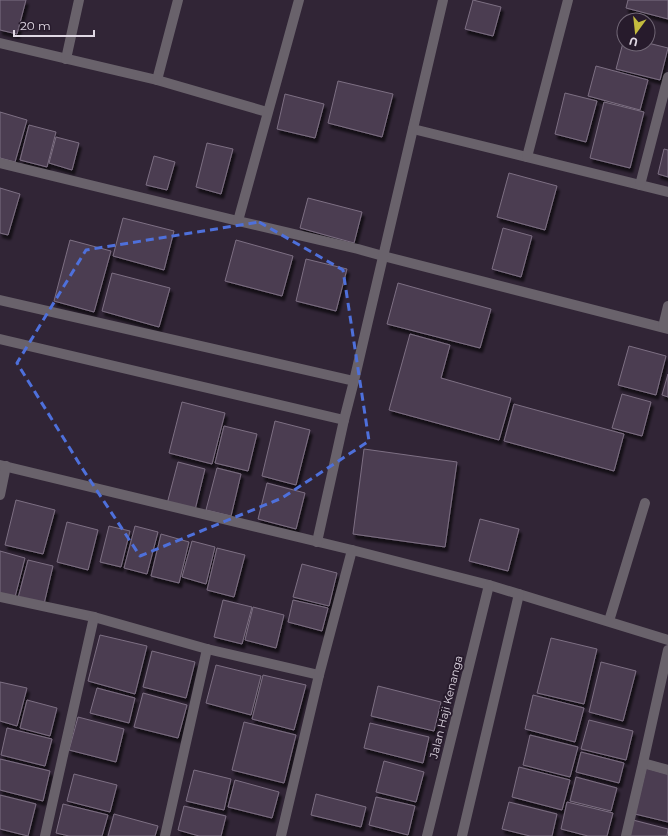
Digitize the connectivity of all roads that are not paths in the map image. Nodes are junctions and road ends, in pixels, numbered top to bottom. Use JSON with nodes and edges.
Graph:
{"nodes":[{"id":1,"x":79,"y":0,"type":"edge"},
{"id":2,"x":178,"y":0,"type":"edge"},
{"id":3,"x":299,"y":0,"type":"edge"},
{"id":4,"x":443,"y":0,"type":"edge"},
{"id":5,"x":568,"y":0,"type":"edge"},
{"id":6,"x":0,"y":43,"type":"edge"},
{"id":7,"x":66,"y":59,"type":"junction"},
{"id":8,"x":668,"y":77,"type":"edge"},
{"id":9,"x":157,"y":80,"type":"junction"},
{"id":10,"x":268,"y":112,"type":"junction"},
{"id":11,"x":413,"y":129,"type":"junction"},
{"id":12,"x":528,"y":157,"type":"junction"},
{"id":13,"x":0,"y":163,"type":"edge"},
{"id":14,"x":640,"y":185,"type":"junction"},
{"id":15,"x":668,"y":192,"type":"edge"},
{"id":16,"x":238,"y":221,"type":"junction"},
{"id":17,"x":383,"y":256,"type":"junction"},
{"id":18,"x":0,"y":300,"type":"edge"},
{"id":19,"x":668,"y":306,"type":"edge"},
{"id":20,"x":666,"y":328,"type":"edge"},
{"id":21,"x":0,"y":339,"type":"edge"},
{"id":22,"x":354,"y":381,"type":"junction"},
{"id":23,"x":344,"y":420,"type":"junction"},
{"id":24,"x":3,"y":466,"type":"edge"},
{"id":25,"x":0,"y":495,"type":"edge"},
{"id":26,"x":645,"y":503,"type":"dead end"},
{"id":27,"x":317,"y":542,"type":"junction"},
{"id":28,"x":352,"y":550,"type":"junction"},
{"id":29,"x":489,"y":585,"type":"junction"},
{"id":30,"x":519,"y":594,"type":"junction"},
{"id":31,"x":0,"y":597,"type":"edge"},
{"id":32,"x":94,"y":617,"type":"junction"},
{"id":33,"x":609,"y":622,"type":"junction"},
{"id":34,"x":668,"y":640,"type":"edge"},
{"id":35,"x":207,"y":649,"type":"junction"},
{"id":36,"x":668,"y":650,"type":"edge"},
{"id":37,"x":319,"y":675,"type":"junction"},
{"id":38,"x":643,"y":763,"type":"junction"},
{"id":39,"x":668,"y":770,"type":"edge"},
{"id":40,"x":45,"y":836,"type":"edge"},
{"id":41,"x":165,"y":836,"type":"edge"},
{"id":42,"x":281,"y":836,"type":"edge"},
{"id":43,"x":427,"y":836,"type":"edge"},
{"id":44,"x":462,"y":836,"type":"edge"},
{"id":45,"x":626,"y":836,"type":"edge"}],
"edges":[{"from":1,"to":7,"type":"street"},
{"from":2,"to":9,"type":"street"},
{"from":3,"to":10,"type":"street"},
{"from":4,"to":11,"type":"street"},
{"from":5,"to":12,"type":"street"},
{"from":6,"to":7,"type":"street"},
{"from":7,"to":9,"type":"street"},
{"from":8,"to":14,"type":"street"},
{"from":9,"to":10,"type":"street"},
{"from":10,"to":16,"type":"street"},
{"from":11,"to":12,"type":"street"},
{"from":11,"to":17,"type":"street"},
{"from":12,"to":14,"type":"street"},
{"from":13,"to":16,"type":"street"},
{"from":14,"to":15,"type":"street"},
{"from":16,"to":17,"type":"street"},
{"from":17,"to":20,"type":"street"},
{"from":17,"to":22,"type":"street"},
{"from":18,"to":22,"type":"street"},
{"from":19,"to":20,"type":"street"},
{"from":21,"to":23,"type":"street"},
{"from":22,"to":23,"type":"street"},
{"from":23,"to":27,"type":"street"},
{"from":24,"to":25,"type":"street"},
{"from":24,"to":27,"type":"street"},
{"from":26,"to":33,"type":"street"},
{"from":27,"to":28,"type":"street"},
{"from":28,"to":29,"type":"street"},
{"from":28,"to":37,"type":"street"},
{"from":29,"to":30,"type":"street"},
{"from":29,"to":43,"type":"street","name":"Jalan Haji Kenanga"},
{"from":30,"to":33,"type":"street"},
{"from":30,"to":44,"type":"street"},
{"from":31,"to":32,"type":"street"},
{"from":32,"to":35,"type":"street"},
{"from":32,"to":40,"type":"street"},
{"from":33,"to":34,"type":"street"},
{"from":35,"to":37,"type":"street"},
{"from":35,"to":41,"type":"street"},
{"from":36,"to":38,"type":"street"},
{"from":37,"to":42,"type":"street"},
{"from":38,"to":39,"type":"street"},
{"from":38,"to":45,"type":"street"}]}
